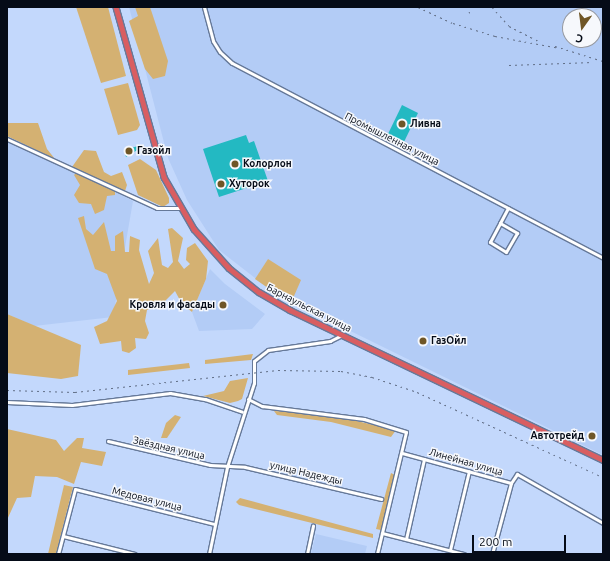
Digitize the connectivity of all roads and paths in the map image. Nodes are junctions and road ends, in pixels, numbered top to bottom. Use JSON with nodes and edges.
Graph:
{"nodes":[{"id":1,"x":116,"y":7,"type":"edge"},
{"id":2,"x":204,"y":7,"type":"edge"},
{"id":3,"x":7,"y":139,"type":"edge"},
{"id":4,"x":180,"y":208,"type":"junction"},
{"id":5,"x":508,"y":208,"type":"junction"},
{"id":6,"x":500,"y":223,"type":"junction"},
{"id":7,"x":603,"y":258,"type":"edge"},
{"id":8,"x":342,"y":335,"type":"junction"},
{"id":9,"x":248,"y":399,"type":"junction"},
{"id":10,"x":7,"y":402,"type":"edge"},
{"id":11,"x":242,"y":412,"type":"junction"},
{"id":12,"x":108,"y":440,"type":"dead end"},
{"id":13,"x":402,"y":453,"type":"junction"},
{"id":14,"x":424,"y":459,"type":"junction"},
{"id":15,"x":603,"y":460,"type":"edge"},
{"id":16,"x":227,"y":467,"type":"junction"},
{"id":17,"x":469,"y":471,"type":"junction"},
{"id":18,"x":511,"y":483,"type":"junction"},
{"id":19,"x":381,"y":498,"type":"dead end"},
{"id":20,"x":603,"y":523,"type":"edge"},
{"id":21,"x":214,"y":524,"type":"junction"},
{"id":22,"x":313,"y":526,"type":"dead end"},
{"id":23,"x":382,"y":534,"type":"junction"},
{"id":24,"x":63,"y":536,"type":"junction"},
{"id":25,"x":406,"y":539,"type":"junction"},
{"id":26,"x":450,"y":550,"type":"junction"},
{"id":27,"x":58,"y":554,"type":"edge"},
{"id":28,"x":134,"y":554,"type":"edge"},
{"id":29,"x":209,"y":554,"type":"edge"},
{"id":30,"x":307,"y":554,"type":"edge"},
{"id":31,"x":377,"y":554,"type":"edge"},
{"id":32,"x":464,"y":554,"type":"edge"},
{"id":33,"x":492,"y":554,"type":"edge"}],
"edges":[{"from":1,"to":4,"type":"highway","name":"Барнаульская улица"},
{"from":2,"to":5,"type":"street","name":"Промышленная улица"},
{"from":3,"to":4,"type":"street"},
{"from":4,"to":8,"type":"highway","name":"Барнаульская улица"},
{"from":5,"to":6,"type":"street"},
{"from":5,"to":7,"type":"street","name":"Промышленная улица"},
{"from":6,"to":6,"type":"street"},
{"from":8,"to":9,"type":"street"},
{"from":8,"to":15,"type":"highway","name":"Барнаульская улица"},
{"from":9,"to":11,"type":"street"},
{"from":9,"to":13,"type":"street"},
{"from":10,"to":11,"type":"street"},
{"from":11,"to":16,"type":"street"},
{"from":12,"to":16,"type":"street","name":"Звёздная улица"},
{"from":13,"to":14,"type":"street","name":"Линейная улица"},
{"from":13,"to":23,"type":"street"},
{"from":14,"to":17,"type":"street","name":"Линейная улица"},
{"from":14,"to":25,"type":"street"},
{"from":16,"to":19,"type":"street","name":"улица Надежды"},
{"from":16,"to":21,"type":"street"},
{"from":17,"to":18,"type":"street","name":"Линейная улица"},
{"from":17,"to":26,"type":"street"},
{"from":18,"to":20,"type":"street","name":"Линейная улица"},
{"from":18,"to":33,"type":"street"},
{"from":21,"to":24,"type":"street","name":"Медовая улица"},
{"from":21,"to":29,"type":"street"},
{"from":22,"to":30,"type":"street"},
{"from":23,"to":25,"type":"street"},
{"from":23,"to":31,"type":"street"},
{"from":24,"to":27,"type":"street"},
{"from":24,"to":28,"type":"street"},
{"from":25,"to":26,"type":"street"},
{"from":26,"to":32,"type":"street"}]}
